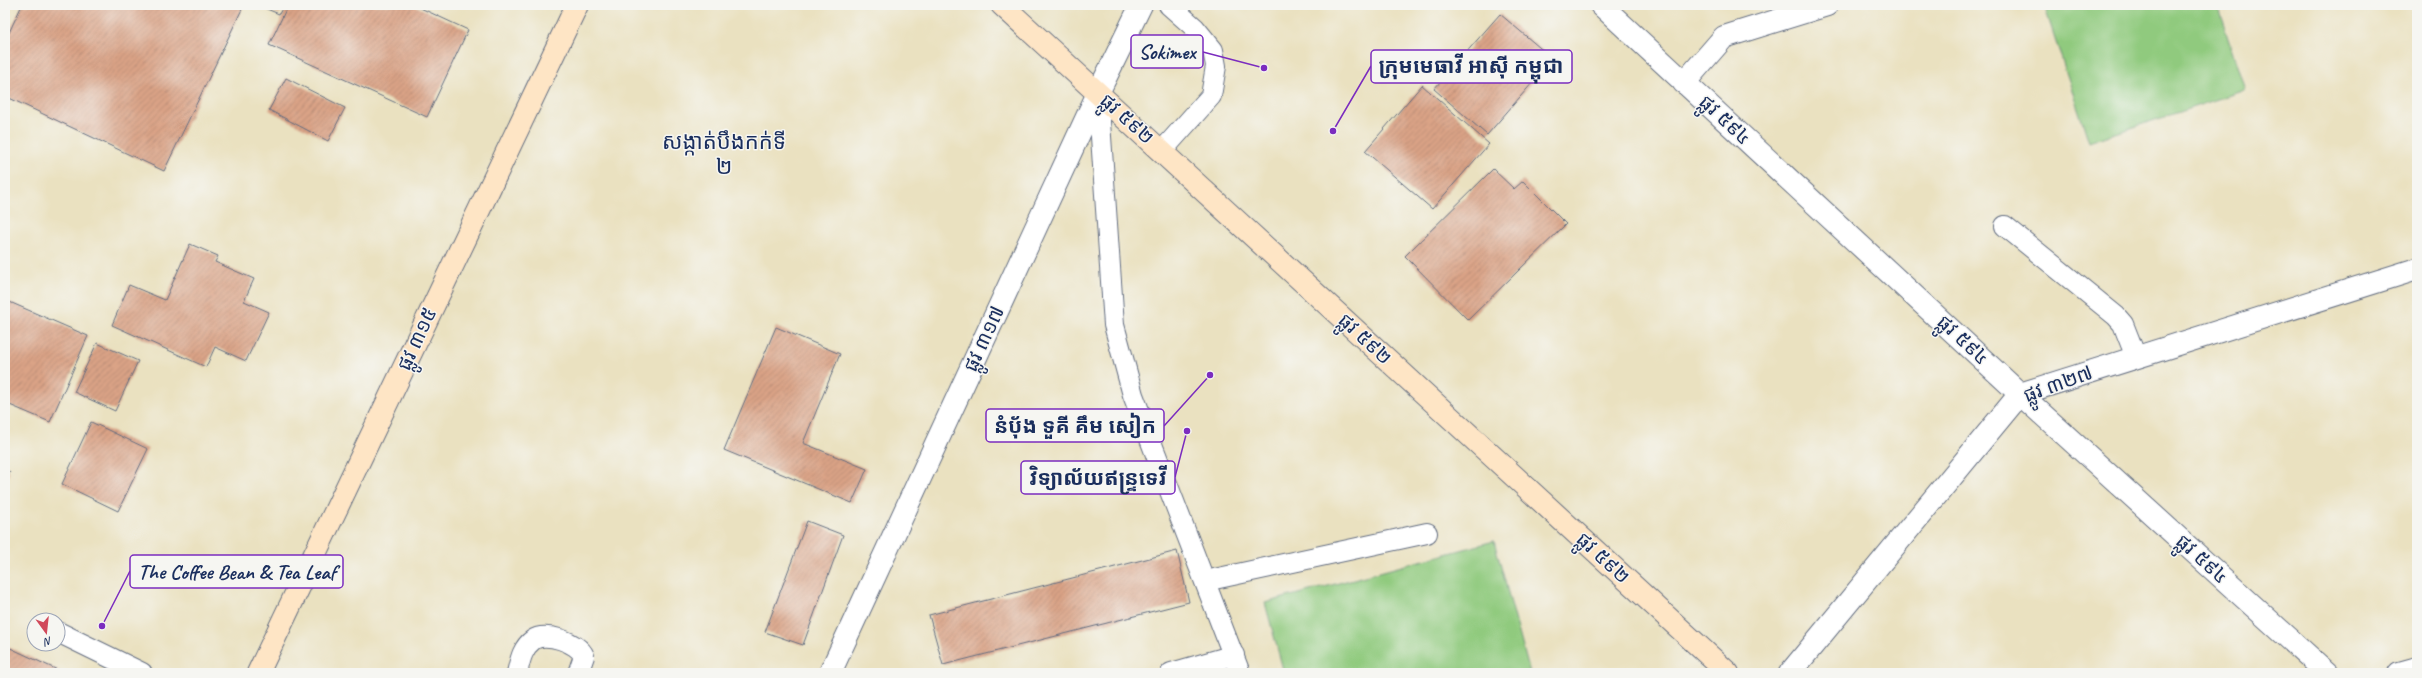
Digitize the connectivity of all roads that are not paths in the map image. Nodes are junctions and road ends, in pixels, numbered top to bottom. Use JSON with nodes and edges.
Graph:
{"nodes":[{"id":1,"x":577,"y":5,"type":"edge"},
{"id":2,"x":1002,"y":5,"type":"edge"},
{"id":3,"x":1141,"y":5,"type":"edge"},
{"id":4,"x":1169,"y":5,"type":"edge"},
{"id":5,"x":1601,"y":5,"type":"edge"},
{"id":6,"x":1827,"y":5,"type":"edge"},
{"id":7,"x":1684,"y":82,"type":"junction"},
{"id":8,"x":1098,"y":93,"type":"junction"},
{"id":9,"x":1162,"y":151,"type":"junction"},
{"id":10,"x":2005,"y":226,"type":"dead end"},
{"id":11,"x":2417,"y":269,"type":"edge"},
{"id":12,"x":2136,"y":357,"type":"junction"},
{"id":13,"x":2020,"y":394,"type":"junction"},
{"id":14,"x":1427,"y":532,"type":"dead end"},
{"id":15,"x":1205,"y":582,"type":"junction"},
{"id":16,"x":66,"y":636,"type":"edge"},
{"id":17,"x":1237,"y":664,"type":"edge"},
{"id":18,"x":2417,"y":668,"type":"edge"},
{"id":19,"x":142,"y":673,"type":"edge"},
{"id":20,"x":258,"y":673,"type":"edge"},
{"id":21,"x":517,"y":673,"type":"edge"},
{"id":22,"x":578,"y":673,"type":"edge"},
{"id":23,"x":830,"y":673,"type":"edge"},
{"id":24,"x":1171,"y":673,"type":"edge"},
{"id":25,"x":1728,"y":673,"type":"edge"},
{"id":26,"x":1790,"y":673,"type":"edge"},
{"id":27,"x":2327,"y":673,"type":"edge"},
{"id":28,"x":2399,"y":673,"type":"edge"}],
"edges":[{"from":1,"to":20,"type":"street","name":"ផ្លូវ ៣១៥"},
{"from":2,"to":8,"type":"street","name":"ផ្លូវ ៥៩២"},
{"from":3,"to":8,"type":"street","name":"ផ្លូវ ៣១៧"},
{"from":4,"to":9,"type":"lane"},
{"from":5,"to":7,"type":"street","name":"ផ្លូវ ៥៩៤"},
{"from":6,"to":7,"type":"street"},
{"from":7,"to":13,"type":"street","name":"ផ្លូវ ៥៩៤"},
{"from":8,"to":9,"type":"street","name":"ផ្លូវ ៥៩២"},
{"from":8,"to":15,"type":"lane"},
{"from":8,"to":23,"type":"street","name":"ផ្លូវ ៣១៧"},
{"from":9,"to":25,"type":"street","name":"ផ្លូវ ៥៩២"},
{"from":10,"to":12,"type":"lane"},
{"from":11,"to":12,"type":"street","name":"ផ្លូវ ៣២៧"},
{"from":12,"to":13,"type":"street","name":"ផ្លូវ ៣២៧"},
{"from":13,"to":26,"type":"street","name":"ផ្លូវ ៣២៧"},
{"from":13,"to":27,"type":"street","name":"ផ្លូវ ៥៩៤"},
{"from":14,"to":15,"type":"lane"},
{"from":15,"to":17,"type":"lane"},
{"from":16,"to":19,"type":"lane"},
{"from":17,"to":24,"type":"lane"},
{"from":18,"to":28,"type":"street"},
{"from":21,"to":22,"type":"lane"}]}
